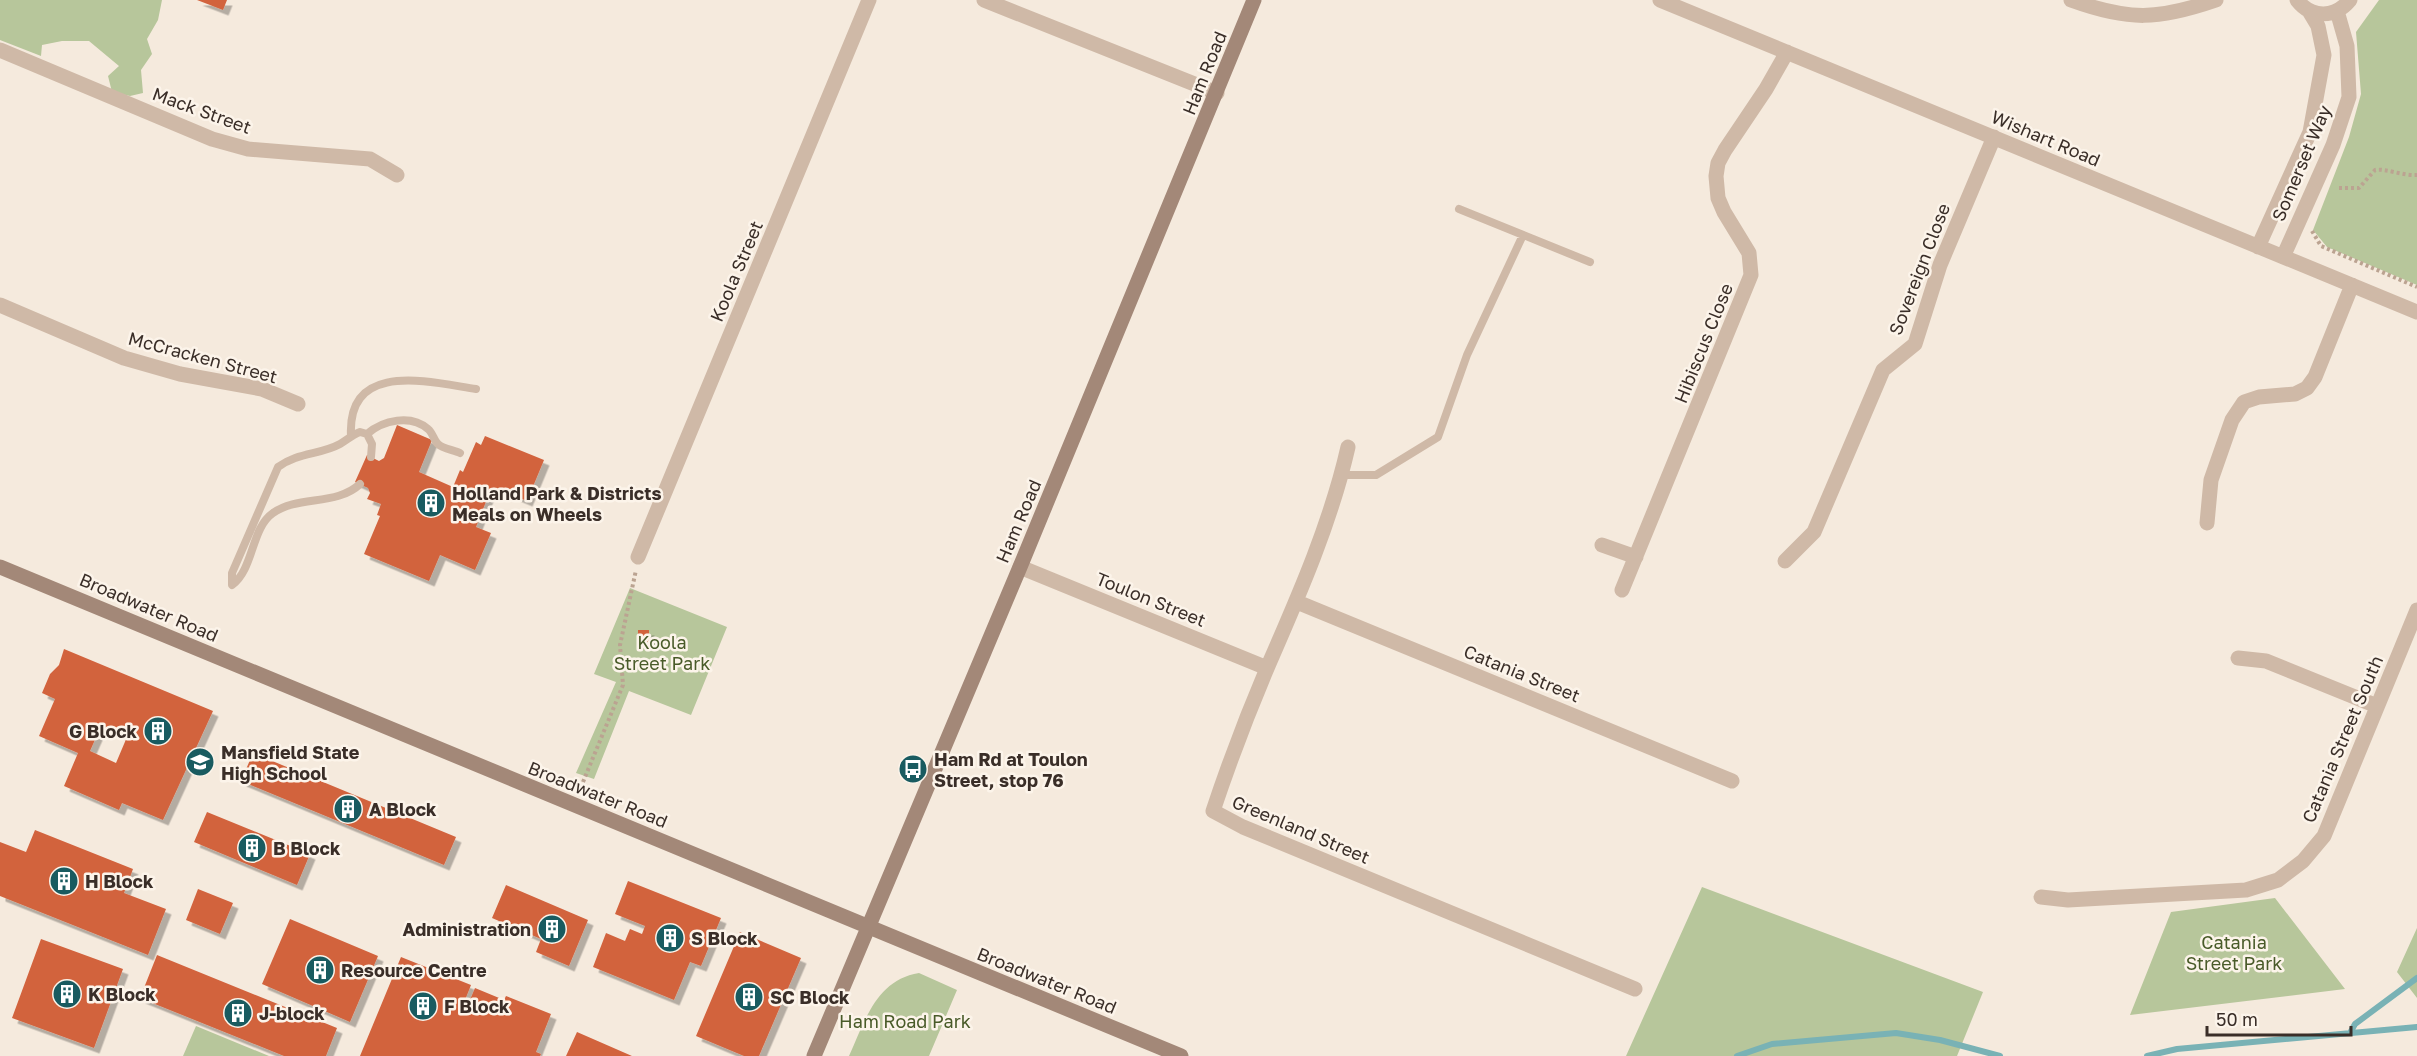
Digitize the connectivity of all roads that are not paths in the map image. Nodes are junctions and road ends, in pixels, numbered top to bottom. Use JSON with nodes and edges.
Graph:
{"nodes":[{"id":1,"x":869,"y":0,"type":"edge"},
{"id":2,"x":984,"y":0,"type":"edge"},
{"id":3,"x":1254,"y":0,"type":"edge"},
{"id":4,"x":1660,"y":0,"type":"edge"},
{"id":5,"x":2071,"y":0,"type":"edge"},
{"id":6,"x":2216,"y":0,"type":"edge"},
{"id":7,"x":2297,"y":0,"type":"edge"},
{"id":8,"x":2350,"y":0,"type":"edge"},
{"id":9,"x":2309,"y":11,"type":"junction"},
{"id":10,"x":2337,"y":11,"type":"junction"},
{"id":11,"x":0,"y":50,"type":"edge"},
{"id":12,"x":1787,"y":52,"type":"junction"},
{"id":13,"x":1217,"y":93,"type":"junction"},
{"id":14,"x":1994,"y":137,"type":"junction"},
{"id":15,"x":397,"y":175,"type":"dead end"},
{"id":16,"x":1459,"y":209,"type":"dead end"},
{"id":17,"x":1523,"y":235,"type":"junction"},
{"id":18,"x":2258,"y":247,"type":"junction"},
{"id":19,"x":2283,"y":257,"type":"junction"},
{"id":20,"x":1590,"y":262,"type":"dead end"},
{"id":21,"x":2352,"y":285,"type":"junction"},
{"id":22,"x":0,"y":305,"type":"edge"},
{"id":23,"x":2417,"y":312,"type":"edge"},
{"id":24,"x":476,"y":389,"type":"dead end"},
{"id":25,"x":298,"y":404,"type":"dead end"},
{"id":26,"x":367,"y":434,"type":"junction"},
{"id":27,"x":351,"y":436,"type":"junction"},
{"id":28,"x":1348,"y":447,"type":"dead end"},
{"id":29,"x":460,"y":453,"type":"dead end"},
{"id":30,"x":371,"y":457,"type":"dead end"},
{"id":31,"x":1342,"y":475,"type":"junction"},
{"id":32,"x":360,"y":484,"type":"dead end"},
{"id":33,"x":2207,"y":523,"type":"dead end"},
{"id":34,"x":1602,"y":545,"type":"dead end"},
{"id":35,"x":638,"y":556,"type":"road end"},
{"id":36,"x":1636,"y":557,"type":"junction"},
{"id":37,"x":1785,"y":561,"type":"dead end"},
{"id":38,"x":0,"y":567,"type":"edge"},
{"id":39,"x":1020,"y":567,"type":"junction"},
{"id":40,"x":1622,"y":590,"type":"dead end"},
{"id":41,"x":1297,"y":602,"type":"junction"},
{"id":42,"x":2417,"y":610,"type":"edge"},
{"id":43,"x":2238,"y":658,"type":"dead end"},
{"id":44,"x":1267,"y":668,"type":"junction"},
{"id":45,"x":2377,"y":706,"type":"junction"},
{"id":46,"x":1732,"y":781,"type":"dead end"},
{"id":47,"x":2041,"y":897,"type":"dead end"},
{"id":48,"x":867,"y":927,"type":"junction"},
{"id":49,"x":1635,"y":989,"type":"dead end"},
{"id":50,"x":814,"y":1056,"type":"edge"},
{"id":51,"x":1181,"y":1056,"type":"edge"}],
"edges":[{"from":1,"to":35,"type":"street","name":"Koola Street"},
{"from":2,"to":13,"type":"street"},
{"from":3,"to":13,"type":"main road","name":"Ham Road"},
{"from":4,"to":12,"type":"street","name":"Wishart Road"},
{"from":5,"to":6,"type":"street"},
{"from":7,"to":9,"type":"street"},
{"from":8,"to":10,"type":"street"},
{"from":9,"to":10,"type":"street"},
{"from":9,"to":18,"type":"street","name":"Somerset Way"},
{"from":10,"to":19,"type":"street","name":"Somerset Way"},
{"from":11,"to":15,"type":"street","name":"Mack Street"},
{"from":12,"to":14,"type":"street","name":"Wishart Road"},
{"from":12,"to":36,"type":"street","name":"Hibiscus Close"},
{"from":13,"to":39,"type":"main road","name":"Ham Road"},
{"from":14,"to":18,"type":"street","name":"Wishart Road"},
{"from":14,"to":37,"type":"street","name":"Sovereign Close"},
{"from":16,"to":17,"type":"lane"},
{"from":17,"to":20,"type":"lane"},
{"from":17,"to":31,"type":"lane"},
{"from":18,"to":19,"type":"street","name":"Wishart Road"},
{"from":19,"to":21,"type":"street","name":"Wishart Road"},
{"from":21,"to":23,"type":"street","name":"Wishart Road"},
{"from":21,"to":33,"type":"street"},
{"from":22,"to":25,"type":"street","name":"McCracken Street"},
{"from":24,"to":27,"type":"lane"},
{"from":26,"to":27,"type":"lane"},
{"from":26,"to":29,"type":"lane"},
{"from":26,"to":30,"type":"lane"},
{"from":27,"to":32,"type":"lane"},
{"from":28,"to":31,"type":"street","name":"Greenland Street"},
{"from":31,"to":41,"type":"street","name":"Greenland Street"},
{"from":34,"to":36,"type":"street"},
{"from":36,"to":40,"type":"street","name":"Hibiscus Close"},
{"from":38,"to":48,"type":"main road","name":"Broadwater Road"},
{"from":39,"to":44,"type":"street","name":"Toulon Street"},
{"from":39,"to":48,"type":"main road","name":"Ham Road"},
{"from":41,"to":44,"type":"street","name":"Greenland Street"},
{"from":41,"to":46,"type":"street","name":"Catania Street"},
{"from":42,"to":45,"type":"street","name":"Catania Street South"},
{"from":43,"to":45,"type":"street"},
{"from":44,"to":49,"type":"street","name":"Greenland Street"},
{"from":45,"to":47,"type":"street","name":"Catania Street South"},
{"from":48,"to":50,"type":"main road","name":"Ham Road"},
{"from":48,"to":51,"type":"main road","name":"Broadwater Road"}]}
